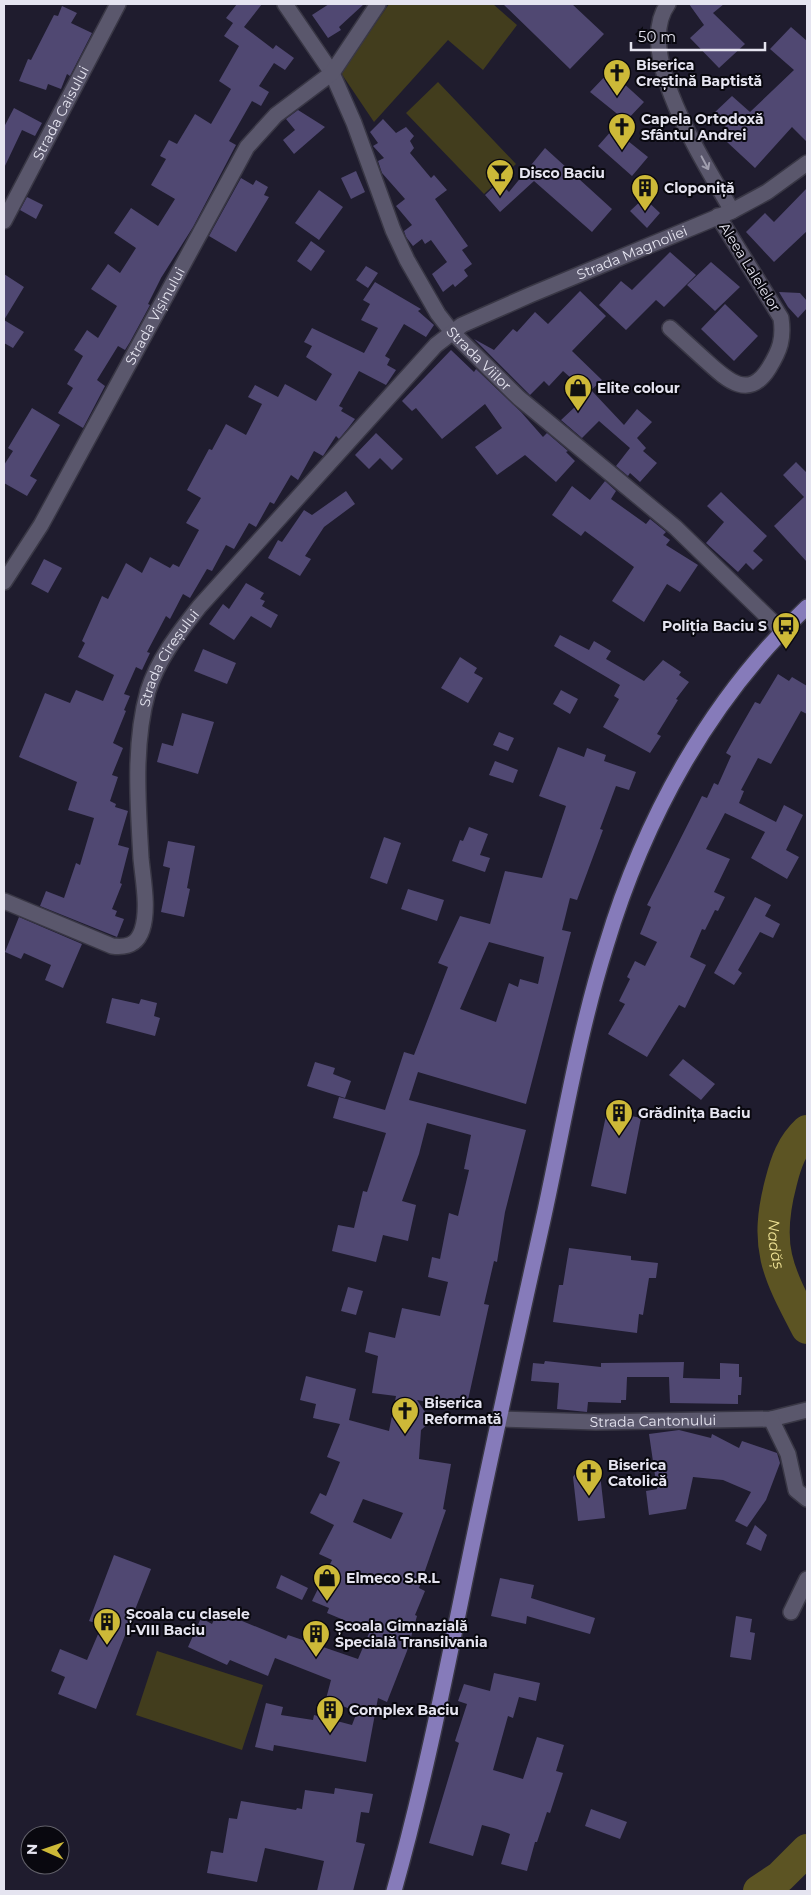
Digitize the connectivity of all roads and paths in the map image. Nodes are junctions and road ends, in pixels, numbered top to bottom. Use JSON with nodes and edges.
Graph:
{"nodes":[{"id":1,"x":118,"y":4,"type":"edge"},
{"id":2,"x":284,"y":4,"type":"edge"},
{"id":3,"x":378,"y":4,"type":"edge"},
{"id":4,"x":668,"y":4,"type":"edge"},
{"id":5,"x":332,"y":73,"type":"junction"},
{"id":6,"x":807,"y":163,"type":"edge"},
{"id":7,"x":725,"y":214,"type":"junction"},
{"id":8,"x":4,"y":221,"type":"edge"},
{"id":9,"x":670,"y":328,"type":"dead end"},
{"id":10,"x":452,"y":332,"type":"junction"},
{"id":11,"x":4,"y":582,"type":"edge"},
{"id":12,"x":807,"y":607,"type":"edge"},
{"id":13,"x":782,"y":631,"type":"junction"},
{"id":14,"x":4,"y":901,"type":"edge"},
{"id":15,"x":807,"y":1410,"type":"edge"},
{"id":16,"x":498,"y":1419,"type":"junction"},
{"id":17,"x":771,"y":1419,"type":"junction"},
{"id":18,"x":807,"y":1499,"type":"edge"},
{"id":19,"x":807,"y":1579,"type":"edge"},
{"id":20,"x":791,"y":1612,"type":"dead end"},
{"id":21,"x":394,"y":1891,"type":"edge"}],
"edges":[{"from":1,"to":8,"type":"street","name":"Strada Caisului"},
{"from":2,"to":5,"type":"street","name":"Strada Viilor"},
{"from":3,"to":5,"type":"street","name":"Strada Vișinului"},
{"from":4,"to":7,"type":"street","name":"Aleea Lalelelor","one_way":true},
{"from":5,"to":10,"type":"street","name":"Strada Viilor"},
{"from":5,"to":11,"type":"street","name":"Strada Vișinului"},
{"from":6,"to":7,"type":"street","name":"Strada Magnoliei"},
{"from":7,"to":9,"type":"street","name":"Aleea Lalelelor"},
{"from":7,"to":10,"type":"street","name":"Strada Magnoliei"},
{"from":10,"to":13,"type":"street","name":"Strada Viilor"},
{"from":10,"to":14,"type":"street","name":"Strada Cireșului"},
{"from":12,"to":13,"type":"main road"},
{"from":13,"to":16,"type":"main road"},
{"from":15,"to":17,"type":"street","name":"Strada Cantonului"},
{"from":16,"to":17,"type":"street","name":"Strada Cantonului"},
{"from":16,"to":21,"type":"main road"},
{"from":17,"to":18,"type":"street"},
{"from":19,"to":20,"type":"street"}]}
